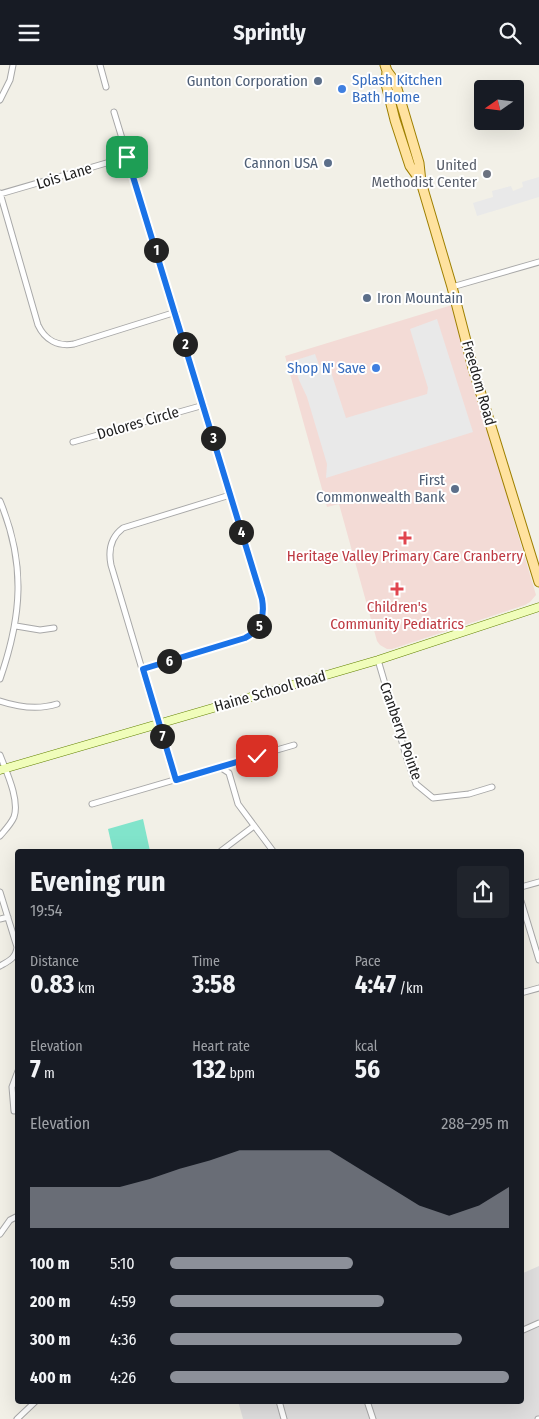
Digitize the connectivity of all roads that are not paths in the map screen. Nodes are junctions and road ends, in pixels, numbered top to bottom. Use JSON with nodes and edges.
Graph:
{"nodes":[{"id":1,"x":13,"y":65,"type":"edge"},
{"id":2,"x":100,"y":65,"type":"edge"},
{"id":3,"x":386,"y":68,"type":"edge"},
{"id":4,"x":106,"y":87,"type":"dead end"},
{"id":5,"x":0,"y":100,"type":"edge"},
{"id":6,"x":114,"y":112,"type":"dead end"},
{"id":7,"x":127,"y":157,"type":"junction"},
{"id":8,"x":0,"y":194,"type":"edge"},
{"id":9,"x":539,"y":262,"type":"edge"},
{"id":10,"x":452,"y":287,"type":"junction"},
{"id":11,"x":176,"y":312,"type":"junction"},
{"id":12,"x":204,"y":405,"type":"junction"},
{"id":13,"x":73,"y":442,"type":"dead end"},
{"id":14,"x":230,"y":495,"type":"junction"},
{"id":15,"x":0,"y":501,"type":"edge"},
{"id":16,"x":539,"y":582,"type":"edge"},
{"id":17,"x":539,"y":607,"type":"edge"},
{"id":18,"x":16,"y":626,"type":"junction"},
{"id":19,"x":54,"y":628,"type":"dead end"},
{"id":20,"x":378,"y":660,"type":"junction"},
{"id":21,"x":143,"y":669,"type":"junction"},
{"id":22,"x":0,"y":679,"type":"edge"},
{"id":23,"x":0,"y":701,"type":"edge"},
{"id":24,"x":57,"y":704,"type":"dead end"},
{"id":25,"x":158,"y":723,"type":"junction"},
{"id":26,"x":294,"y":745,"type":"dead end"},
{"id":27,"x":0,"y":755,"type":"edge"},
{"id":28,"x":219,"y":766,"type":"junction"},
{"id":29,"x":3,"y":769,"type":"edge"},
{"id":30,"x":176,"y":780,"type":"junction"},
{"id":31,"x":492,"y":787,"type":"dead end"},
{"id":32,"x":92,"y":804,"type":"dead end"},
{"id":33,"x":254,"y":826,"type":"junction"},
{"id":34,"x":0,"y":836,"type":"edge"},
{"id":35,"x":224,"y":849,"type":"edge"},
{"id":36,"x":271,"y":849,"type":"edge"},
{"id":37,"x":539,"y":881,"type":"edge"},
{"id":38,"x":524,"y":886,"type":"edge"},
{"id":39,"x":0,"y":892,"type":"edge"},
{"id":40,"x":524,"y":911,"type":"edge"},
{"id":41,"x":8,"y":917,"type":"junction"},
{"id":42,"x":0,"y":919,"type":"edge"},
{"id":43,"x":15,"y":940,"type":"edge"},
{"id":44,"x":15,"y":955,"type":"edge"},
{"id":45,"x":539,"y":959,"type":"edge"},
{"id":46,"x":0,"y":966,"type":"edge"},
{"id":47,"x":539,"y":988,"type":"edge"},
{"id":48,"x":524,"y":992,"type":"edge"},
{"id":49,"x":15,"y":1079,"type":"edge"},
{"id":50,"x":14,"y":1111,"type":"dead end"},
{"id":51,"x":15,"y":1218,"type":"edge"},
{"id":52,"x":0,"y":1234,"type":"edge"},
{"id":53,"x":539,"y":1323,"type":"edge"},
{"id":54,"x":524,"y":1330,"type":"edge"},
{"id":55,"x":33,"y":1404,"type":"edge"},
{"id":56,"x":280,"y":1404,"type":"edge"},
{"id":57,"x":368,"y":1404,"type":"edge"},
{"id":58,"x":17,"y":1419,"type":"edge"},
{"id":59,"x":284,"y":1419,"type":"edge"},
{"id":60,"x":373,"y":1419,"type":"edge"}],
"edges":[{"from":1,"to":5,"type":"street"},
{"from":2,"to":4,"type":"street"},
{"from":3,"to":10,"type":"main road","name":"Freedom Road"},
{"from":6,"to":7,"type":"street"},
{"from":7,"to":8,"type":"street","name":"Lois Lane"},
{"from":7,"to":11,"type":"street"},
{"from":8,"to":11,"type":"street"},
{"from":9,"to":10,"type":"street"},
{"from":10,"to":16,"type":"main road","name":"Freedom Road"},
{"from":11,"to":12,"type":"street"},
{"from":12,"to":13,"type":"street","name":"Dolores Circle"},
{"from":12,"to":14,"type":"street"},
{"from":14,"to":21,"type":"street"},
{"from":14,"to":21,"type":"street"},
{"from":15,"to":18,"type":"street"},
{"from":17,"to":20,"type":"street","name":"Haine School Road"},
{"from":18,"to":19,"type":"street"},
{"from":18,"to":22,"type":"street"},
{"from":20,"to":25,"type":"street","name":"Haine School Road"},
{"from":20,"to":31,"type":"street","name":"Cranberry Pointe"},
{"from":21,"to":25,"type":"street"},
{"from":23,"to":24,"type":"street"},
{"from":25,"to":29,"type":"street","name":"Haine School Road"},
{"from":25,"to":30,"type":"street"},
{"from":26,"to":28,"type":"street"},
{"from":27,"to":29,"type":"street"},
{"from":28,"to":30,"type":"street"},
{"from":28,"to":33,"type":"street"},
{"from":29,"to":34,"type":"street"},
{"from":30,"to":32,"type":"street"},
{"from":33,"to":35,"type":"street"},
{"from":33,"to":36,"type":"street"},
{"from":37,"to":38,"type":"street"},
{"from":39,"to":41,"type":"street"},
{"from":40,"to":45,"type":"street"},
{"from":41,"to":42,"type":"street"},
{"from":41,"to":43,"type":"street"},
{"from":44,"to":46,"type":"street"},
{"from":47,"to":48,"type":"street"},
{"from":49,"to":50,"type":"street"},
{"from":51,"to":52,"type":"street"},
{"from":53,"to":54,"type":"street"},
{"from":55,"to":58,"type":"street"},
{"from":56,"to":59,"type":"street"},
{"from":57,"to":60,"type":"street"}]}
